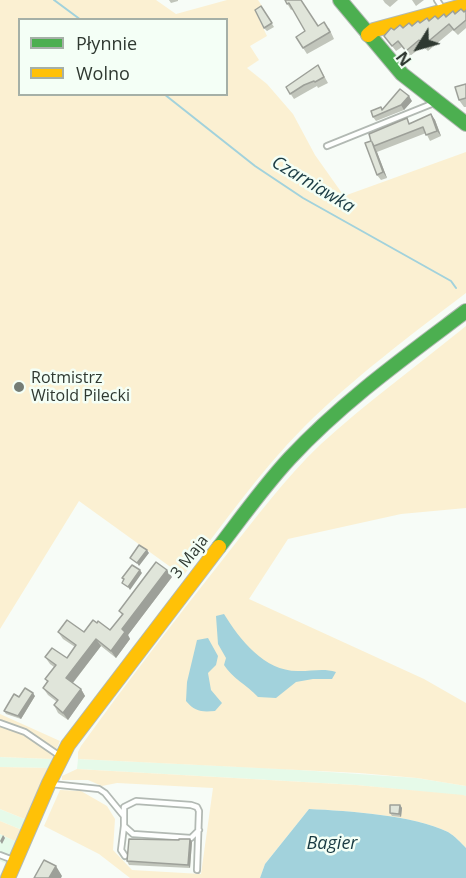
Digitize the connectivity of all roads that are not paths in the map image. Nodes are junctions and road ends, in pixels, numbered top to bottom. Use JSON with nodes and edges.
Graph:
{"nodes":[{"id":1,"x":340,"y":0,"type":"edge"},
{"id":2,"x":441,"y":5,"type":"edge"},
{"id":3,"x":466,"y":5,"type":"edge"},
{"id":4,"x":368,"y":35,"type":"junction"},
{"id":5,"x":436,"y":102,"type":"junction"},
{"id":6,"x":466,"y":124,"type":"edge"},
{"id":7,"x":327,"y":146,"type":"dead end"},
{"id":8,"x":466,"y":311,"type":"edge"},
{"id":9,"x":0,"y":723,"type":"edge"},
{"id":10,"x":62,"y":756,"type":"junction"},
{"id":11,"x":49,"y":783,"type":"junction"},
{"id":12,"x":123,"y":815,"type":"junction"},
{"id":13,"x":124,"y":826,"type":"junction"},
{"id":14,"x":199,"y":830,"type":"junction"},
{"id":15,"x":0,"y":855,"type":"edge"},
{"id":16,"x":125,"y":856,"type":"edge"},
{"id":17,"x":15,"y":861,"type":"junction"},
{"id":18,"x":197,"y":870,"type":"dead end"},
{"id":19,"x":8,"y":878,"type":"edge"}],
"edges":[{"from":1,"to":4,"type":"main road"},
{"from":2,"to":3,"type":"main road"},
{"from":2,"to":4,"type":"main road"},
{"from":4,"to":5,"type":"main road"},
{"from":5,"to":6,"type":"main road"},
{"from":5,"to":7,"type":"lane"},
{"from":8,"to":10,"type":"main road","name":"3 Maja"},
{"from":9,"to":10,"type":"lane"},
{"from":10,"to":11,"type":"main road","name":"3 Maja"},
{"from":11,"to":12,"type":"lane"},
{"from":11,"to":17,"type":"main road","name":"3 Maja"},
{"from":12,"to":13,"type":"lane"},
{"from":12,"to":14,"type":"lane"},
{"from":13,"to":14,"type":"lane"},
{"from":13,"to":16,"type":"lane"},
{"from":14,"to":18,"type":"lane"},
{"from":15,"to":17,"type":"lane"},
{"from":17,"to":19,"type":"main road","name":"3 Maja"}]}
